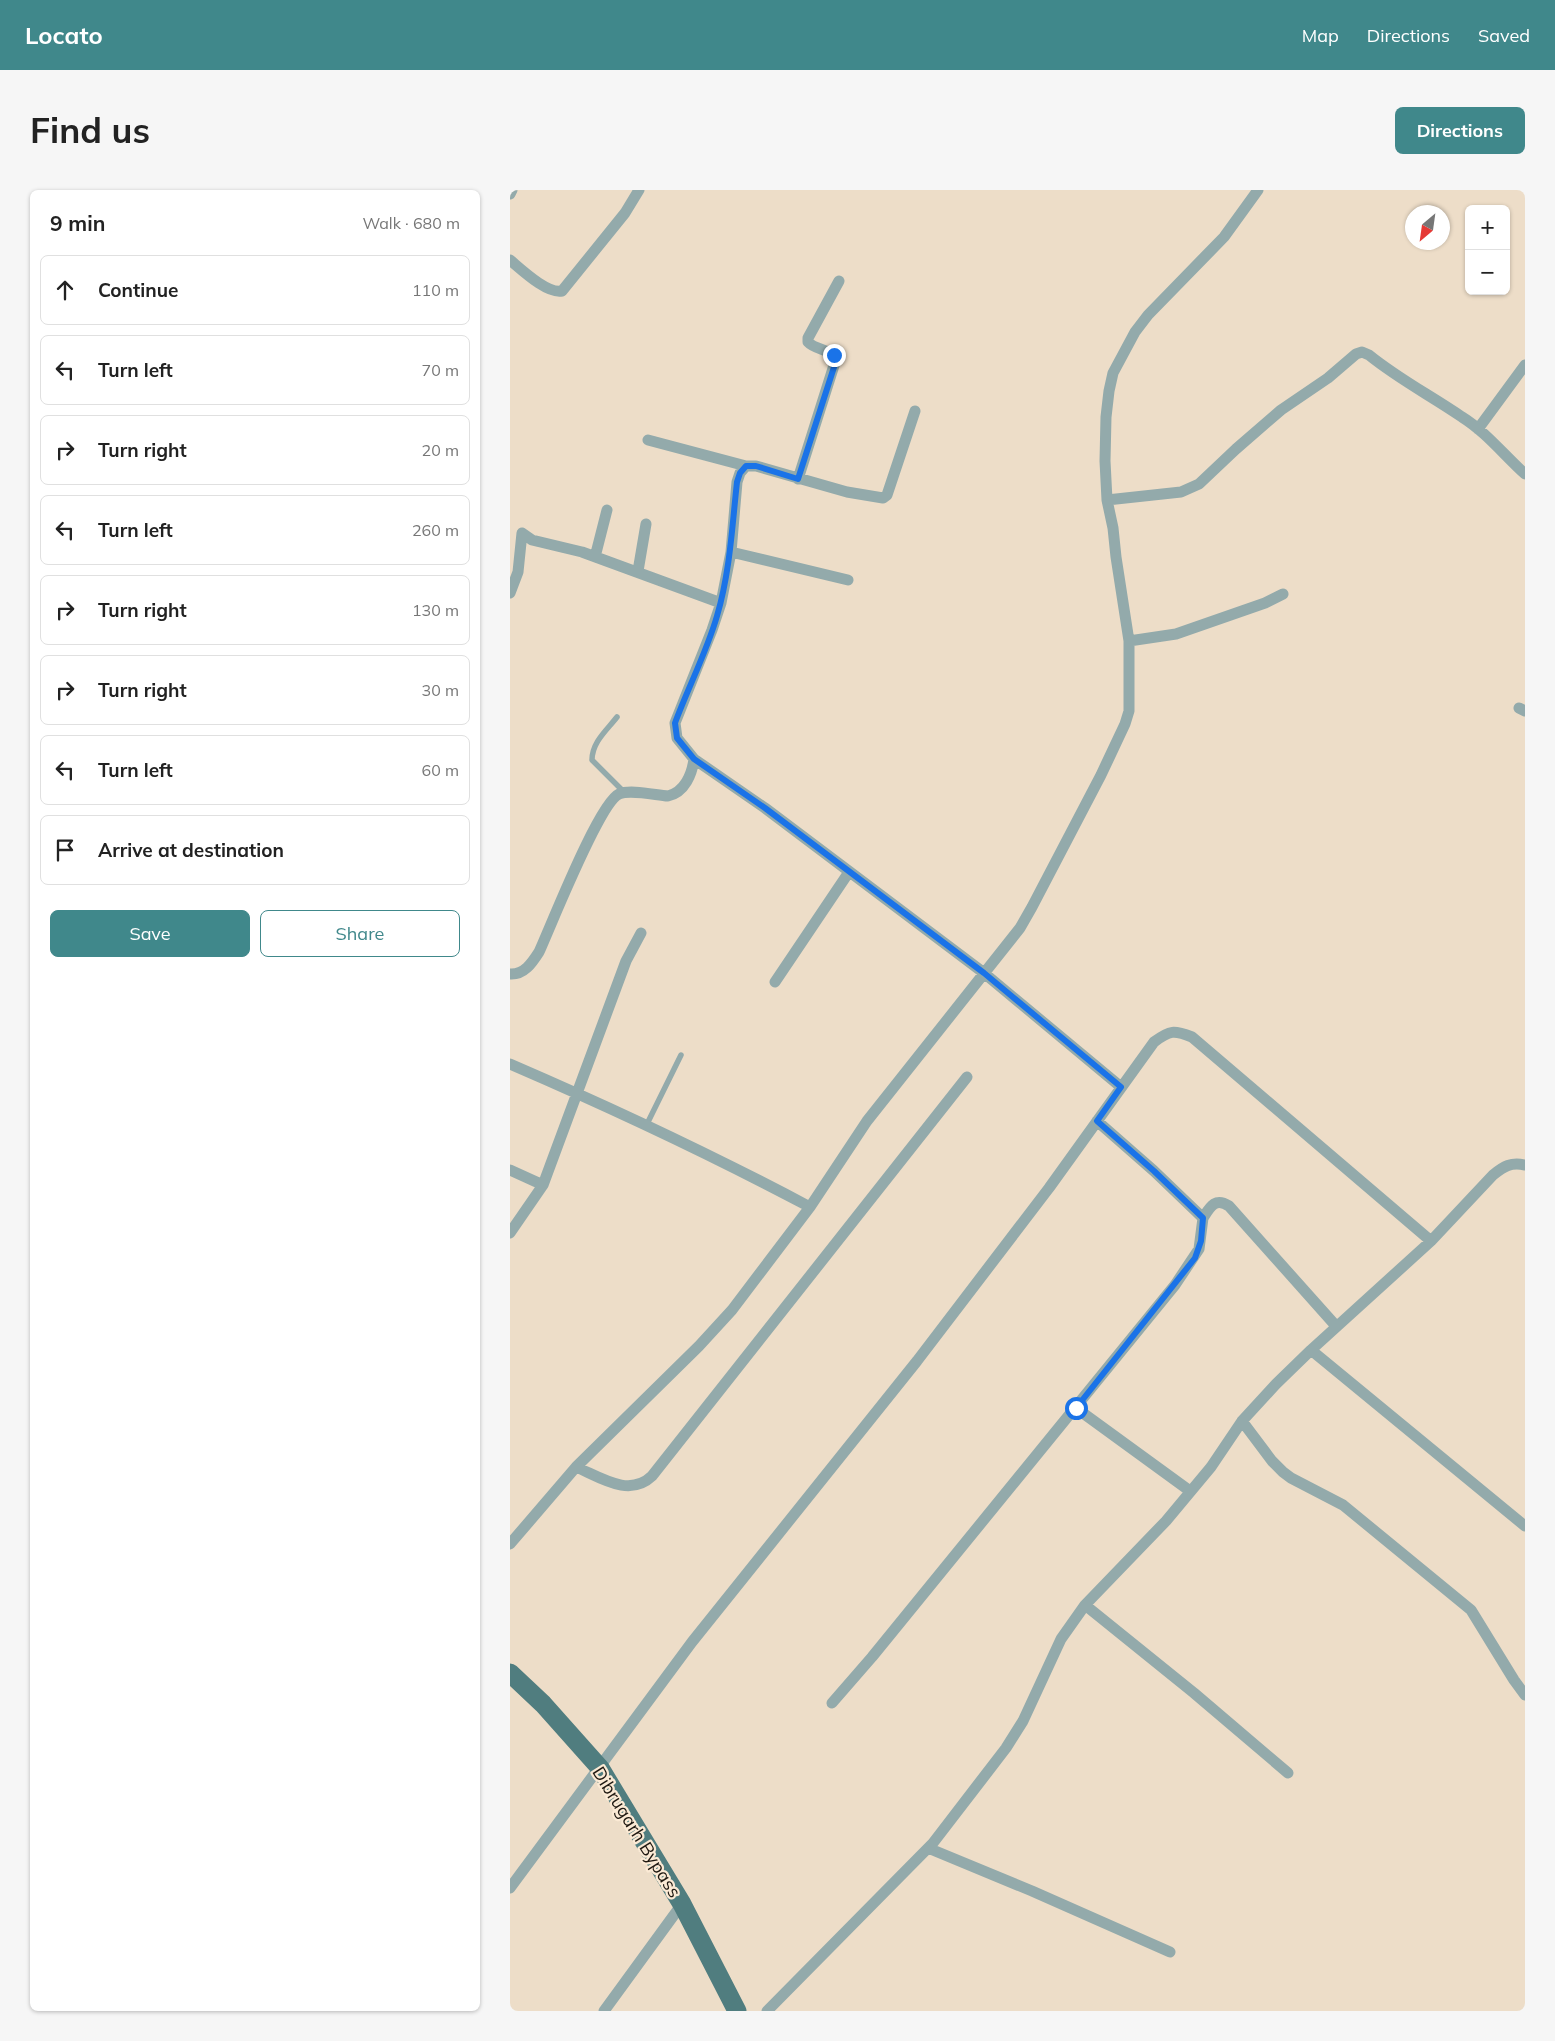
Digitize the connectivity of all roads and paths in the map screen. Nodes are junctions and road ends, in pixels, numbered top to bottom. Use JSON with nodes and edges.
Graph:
{"nodes":[{"id":1,"x":512,"y":190,"type":"edge"},
{"id":2,"x":639,"y":190,"type":"edge"},
{"id":3,"x":1258,"y":190,"type":"edge"},
{"id":4,"x":510,"y":194,"type":"edge"},
{"id":5,"x":510,"y":260,"type":"edge"},
{"id":6,"x":839,"y":281,"type":"dead end"},
{"id":7,"x":1525,"y":365,"type":"edge"},
{"id":8,"x":916,"y":411,"type":"dead end"},
{"id":9,"x":1478,"y":429,"type":"junction"},
{"id":10,"x":648,"y":440,"type":"dead end"},
{"id":11,"x":746,"y":466,"type":"junction"},
{"id":12,"x":1525,"y":474,"type":"edge"},
{"id":13,"x":798,"y":479,"type":"junction"},
{"id":14,"x":1107,"y":500,"type":"junction"},
{"id":15,"x":607,"y":510,"type":"dead end"},
{"id":16,"x":646,"y":524,"type":"dead end"},
{"id":17,"x":510,"y":530,"type":"edge"},
{"id":18,"x":522,"y":533,"type":"junction"},
{"id":19,"x":730,"y":552,"type":"junction"},
{"id":20,"x":595,"y":556,"type":"junction"},
{"id":21,"x":638,"y":571,"type":"junction"},
{"id":22,"x":848,"y":580,"type":"dead end"},
{"id":23,"x":510,"y":593,"type":"edge"},
{"id":24,"x":1283,"y":594,"type":"dead end"},
{"id":25,"x":721,"y":603,"type":"junction"},
{"id":26,"x":1129,"y":641,"type":"junction"},
{"id":27,"x":617,"y":718,"type":"dead end"},
{"id":28,"x":694,"y":759,"type":"junction"},
{"id":29,"x":625,"y":793,"type":"junction"},
{"id":30,"x":849,"y":872,"type":"junction"},
{"id":31,"x":641,"y":933,"type":"dead end"},
{"id":32,"x":984,"y":973,"type":"junction"},
{"id":33,"x":510,"y":974,"type":"edge"},
{"id":34,"x":774,"y":982,"type":"dead end"},
{"id":35,"x":681,"y":1055,"type":"dead end"},
{"id":36,"x":510,"y":1064,"type":"edge"},
{"id":37,"x":967,"y":1077,"type":"dead end"},
{"id":38,"x":1121,"y":1087,"type":"junction"},
{"id":39,"x":577,"y":1093,"type":"junction"},
{"id":40,"x":1097,"y":1121,"type":"junction"},
{"id":41,"x":646,"y":1126,"type":"junction"},
{"id":42,"x":1525,"y":1165,"type":"edge"},
{"id":43,"x":510,"y":1170,"type":"edge"},
{"id":44,"x":542,"y":1185,"type":"junction"},
{"id":45,"x":810,"y":1207,"type":"junction"},
{"id":46,"x":1203,"y":1218,"type":"junction"},
{"id":47,"x":510,"y":1233,"type":"edge"},
{"id":48,"x":1431,"y":1242,"type":"junction"},
{"id":49,"x":1336,"y":1326,"type":"junction"},
{"id":50,"x":1311,"y":1350,"type":"junction"},
{"id":51,"x":1076,"y":1408,"type":"junction"},
{"id":52,"x":1242,"y":1421,"type":"junction"},
{"id":53,"x":576,"y":1468,"type":"junction"},
{"id":54,"x":1190,"y":1491,"type":"junction"},
{"id":55,"x":1525,"y":1526,"type":"edge"},
{"id":56,"x":510,"y":1544,"type":"edge"},
{"id":57,"x":1085,"y":1605,"type":"junction"},
{"id":58,"x":510,"y":1673,"type":"edge"},
{"id":59,"x":1525,"y":1695,"type":"edge"},
{"id":60,"x":832,"y":1703,"type":"dead end"},
{"id":61,"x":600,"y":1768,"type":"junction"},
{"id":62,"x":1288,"y":1773,"type":"dead end"},
{"id":63,"x":928,"y":1848,"type":"junction"},
{"id":64,"x":510,"y":1888,"type":"edge"},
{"id":65,"x":682,"y":1904,"type":"junction"},
{"id":66,"x":1170,"y":1952,"type":"dead end"},
{"id":67,"x":604,"y":2011,"type":"edge"},
{"id":68,"x":736,"y":2011,"type":"edge"},
{"id":69,"x":768,"y":2011,"type":"edge"}],
"edges":[{"from":1,"to":4,"type":"street"},
{"from":2,"to":5,"type":"street"},
{"from":3,"to":14,"type":"street"},
{"from":6,"to":13,"type":"street"},
{"from":7,"to":9,"type":"street"},
{"from":8,"to":13,"type":"street"},
{"from":9,"to":12,"type":"street"},
{"from":9,"to":14,"type":"street"},
{"from":10,"to":11,"type":"street"},
{"from":11,"to":13,"type":"street"},
{"from":11,"to":19,"type":"street"},
{"from":14,"to":26,"type":"street"},
{"from":15,"to":20,"type":"street"},
{"from":16,"to":21,"type":"street"},
{"from":17,"to":18,"type":"street"},
{"from":18,"to":20,"type":"street"},
{"from":18,"to":23,"type":"street"},
{"from":19,"to":22,"type":"street"},
{"from":19,"to":25,"type":"street"},
{"from":20,"to":21,"type":"street"},
{"from":21,"to":25,"type":"street"},
{"from":24,"to":26,"type":"street"},
{"from":25,"to":28,"type":"street"},
{"from":26,"to":32,"type":"street"},
{"from":27,"to":29,"type":"lane"},
{"from":28,"to":29,"type":"street"},
{"from":28,"to":30,"type":"street"},
{"from":29,"to":33,"type":"street"},
{"from":30,"to":32,"type":"street"},
{"from":30,"to":34,"type":"street"},
{"from":31,"to":39,"type":"street"},
{"from":32,"to":38,"type":"street"},
{"from":32,"to":45,"type":"street"},
{"from":35,"to":41,"type":"lane"},
{"from":36,"to":39,"type":"street"},
{"from":37,"to":53,"type":"street"},
{"from":38,"to":40,"type":"street"},
{"from":38,"to":48,"type":"street"},
{"from":39,"to":41,"type":"street"},
{"from":39,"to":44,"type":"street"},
{"from":40,"to":46,"type":"street"},
{"from":40,"to":61,"type":"street"},
{"from":41,"to":45,"type":"street"},
{"from":42,"to":48,"type":"street"},
{"from":43,"to":44,"type":"street"},
{"from":44,"to":47,"type":"street"},
{"from":45,"to":53,"type":"street"},
{"from":46,"to":49,"type":"street"},
{"from":46,"to":51,"type":"street"},
{"from":48,"to":49,"type":"street"},
{"from":49,"to":50,"type":"street"},
{"from":50,"to":52,"type":"street"},
{"from":50,"to":55,"type":"street"},
{"from":51,"to":54,"type":"street"},
{"from":51,"to":60,"type":"street"},
{"from":52,"to":54,"type":"street"},
{"from":52,"to":59,"type":"street"},
{"from":53,"to":56,"type":"street"},
{"from":54,"to":57,"type":"street"},
{"from":57,"to":62,"type":"street"},
{"from":57,"to":63,"type":"street"},
{"from":58,"to":61,"type":"main road","name":"Dibrugarh Bypass"},
{"from":61,"to":64,"type":"street"},
{"from":61,"to":65,"type":"main road","name":"Dibrugarh Bypass"},
{"from":63,"to":66,"type":"street"},
{"from":63,"to":69,"type":"street"},
{"from":65,"to":67,"type":"street"},
{"from":65,"to":68,"type":"main road","name":"Dibrugarh Bypass"}]}
